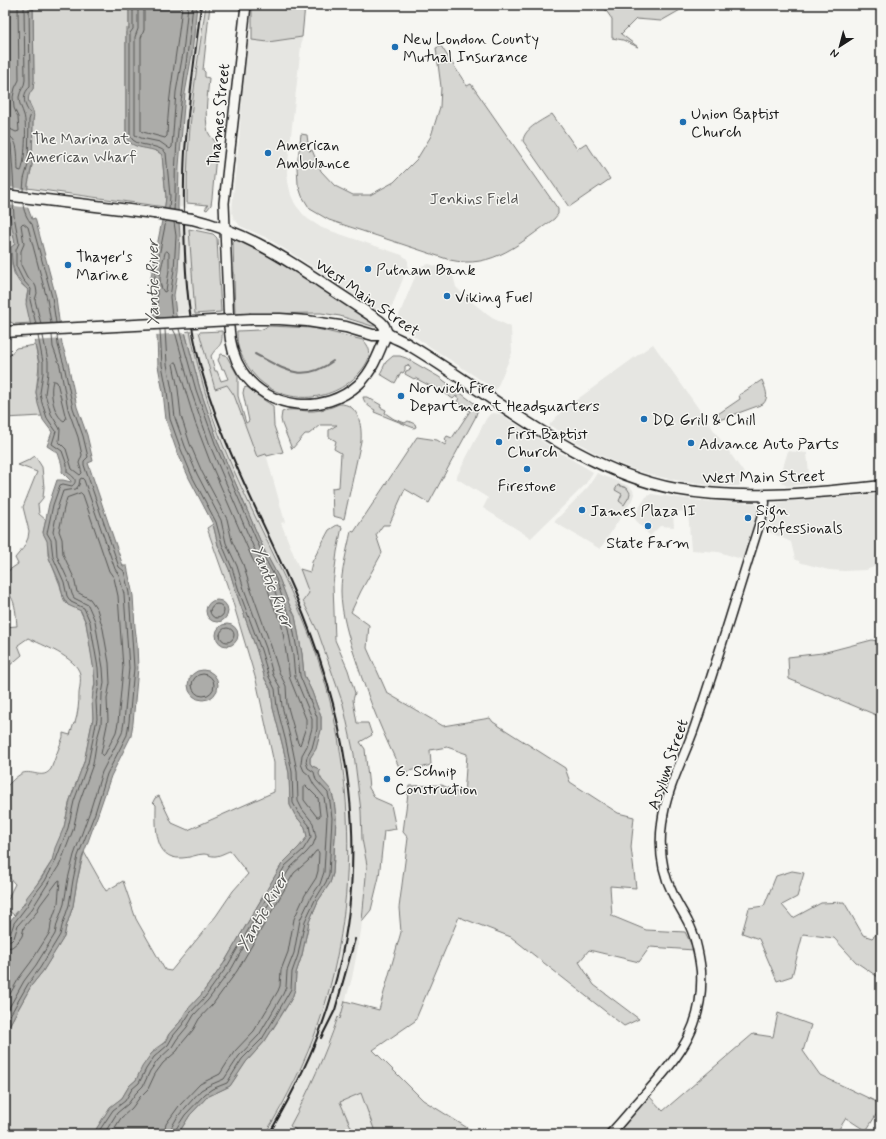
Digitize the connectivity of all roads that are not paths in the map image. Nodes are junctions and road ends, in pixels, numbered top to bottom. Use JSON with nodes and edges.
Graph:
{"nodes":[{"id":1,"x":246,"y":5,"type":"edge"},
{"id":2,"x":5,"y":196,"type":"edge"},
{"id":3,"x":224,"y":229,"type":"junction"},
{"id":4,"x":5,"y":332,"type":"edge"},
{"id":5,"x":387,"y":333,"type":"junction"},
{"id":6,"x":881,"y":486,"type":"edge"},
{"id":7,"x":764,"y":494,"type":"junction"},
{"id":8,"x":610,"y":1134,"type":"edge"}],
"edges":[{"from":1,"to":3,"type":"main road","name":"Thames Street"},
{"from":2,"to":3,"type":"main road","name":"West Main Street","bridge":true},
{"from":3,"to":5,"type":"main road","name":"West Main Street"},
{"from":3,"to":5,"type":"main road","name":"Thames Street"},
{"from":4,"to":5,"type":"main road","bridge":true},
{"from":5,"to":7,"type":"main road","name":"West Main Street"},
{"from":6,"to":7,"type":"main road","name":"West Main Street"},
{"from":7,"to":8,"type":"street","name":"Asylum Street"}]}
